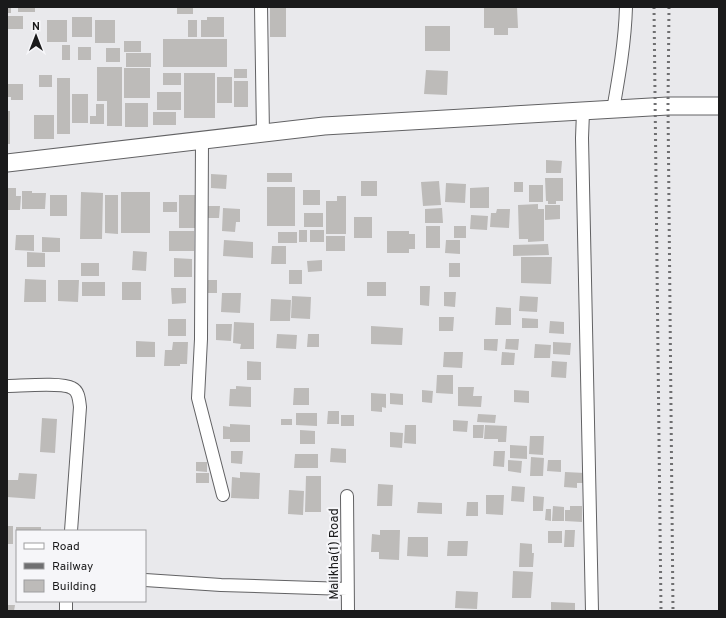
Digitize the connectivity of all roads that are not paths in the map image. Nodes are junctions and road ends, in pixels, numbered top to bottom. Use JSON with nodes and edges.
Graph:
{"nodes":[{"id":1,"x":261,"y":7,"type":"edge"},
{"id":2,"x":626,"y":7,"type":"edge"},
{"id":3,"x":719,"y":106,"type":"edge"},
{"id":4,"x":613,"y":110,"type":"junction"},
{"id":5,"x":583,"y":112,"type":"junction"},
{"id":6,"x":264,"y":134,"type":"junction"},
{"id":7,"x":202,"y":141,"type":"junction"},
{"id":8,"x":7,"y":163,"type":"edge"},
{"id":9,"x":7,"y":386,"type":"edge"},
{"id":10,"x":223,"y":495,"type":"dead end"},
{"id":11,"x":347,"y":496,"type":"dead end"},
{"id":12,"x":71,"y":530,"type":"edge"},
{"id":13,"x":146,"y":580,"type":"edge"},
{"id":14,"x":347,"y":589,"type":"junction"},
{"id":15,"x":348,"y":611,"type":"edge"},
{"id":16,"x":592,"y":611,"type":"edge"}],
"edges":[{"from":1,"to":6,"type":"street"},
{"from":2,"to":4,"type":"street"},
{"from":3,"to":4,"type":"street"},
{"from":4,"to":5,"type":"street"},
{"from":5,"to":6,"type":"street"},
{"from":5,"to":16,"type":"street"},
{"from":6,"to":7,"type":"street"},
{"from":7,"to":8,"type":"street"},
{"from":7,"to":10,"type":"street"},
{"from":9,"to":12,"type":"street"},
{"from":11,"to":14,"type":"street","name":"Malikha(1) Road"},
{"from":13,"to":14,"type":"street"},
{"from":14,"to":15,"type":"street","name":"Malikha(1) Road"}]}
